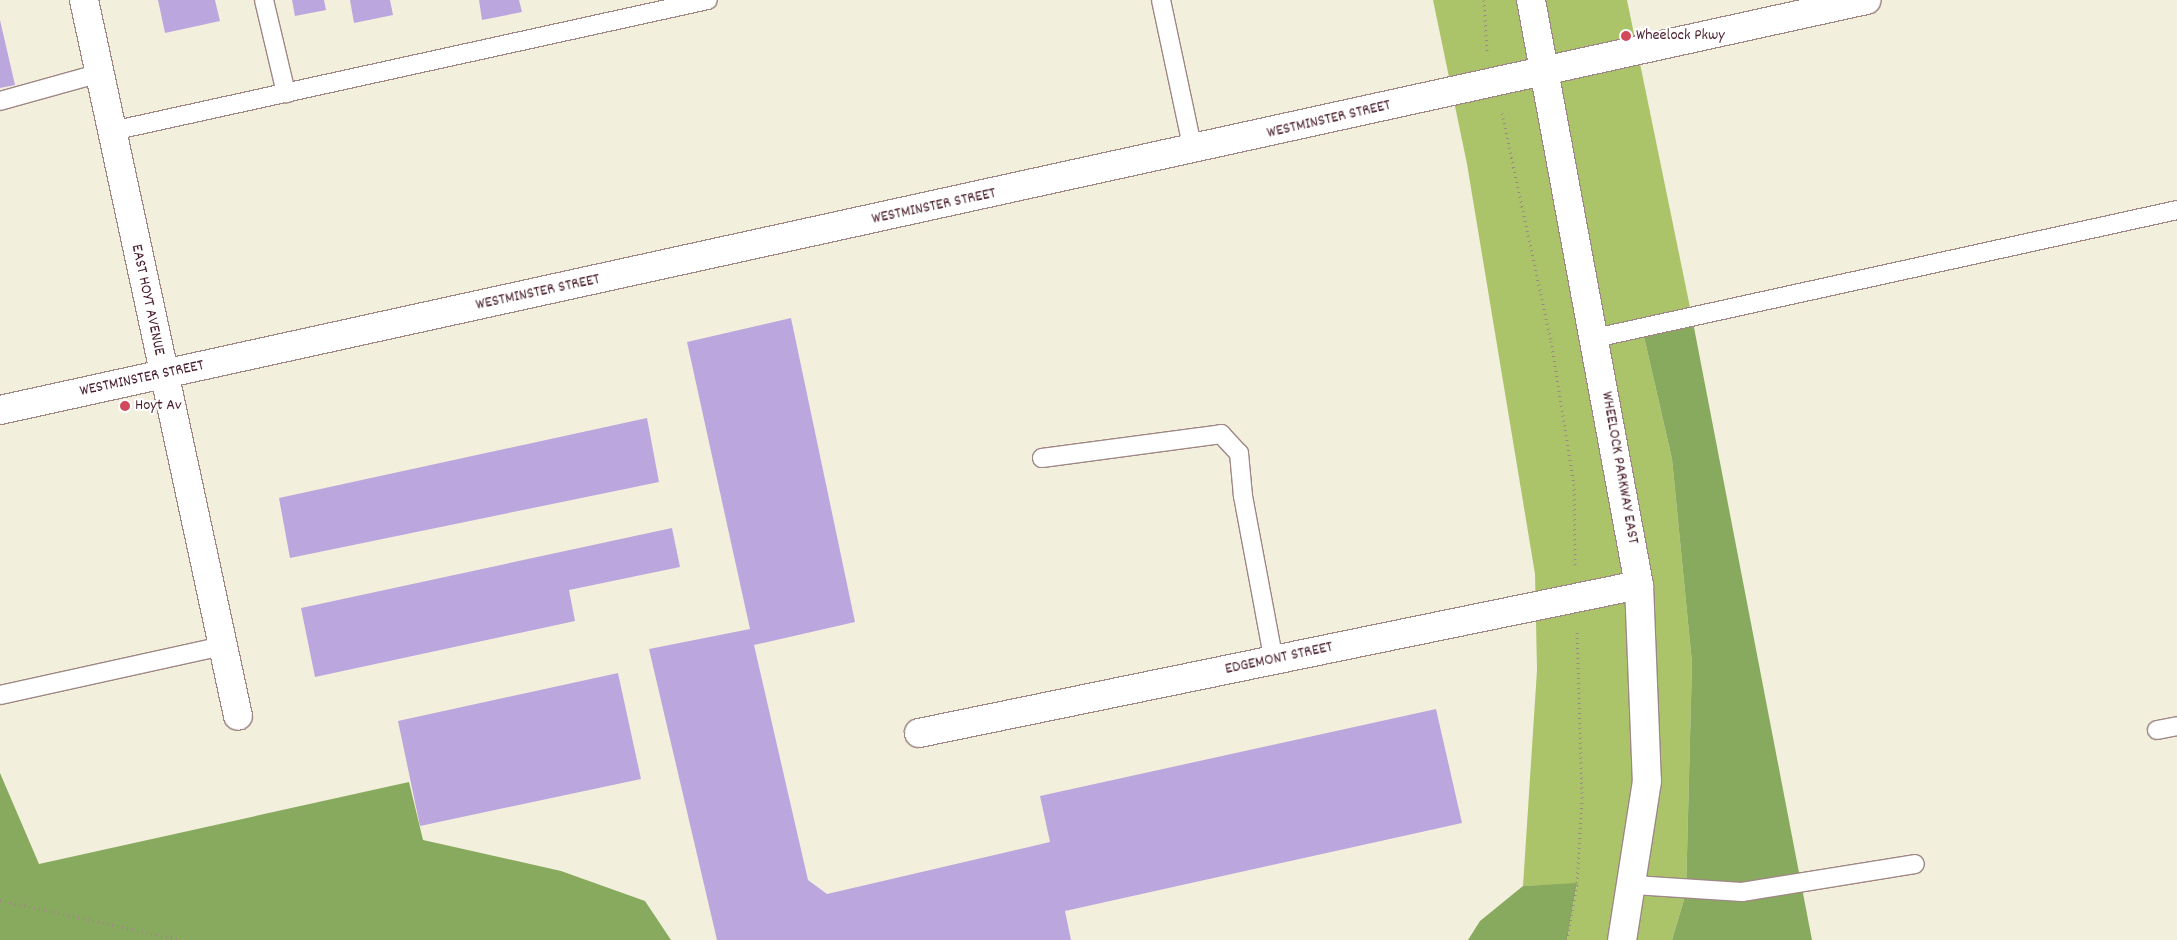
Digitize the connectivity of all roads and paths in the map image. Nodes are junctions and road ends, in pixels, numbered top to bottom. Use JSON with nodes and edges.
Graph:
{"nodes":[{"id":1,"x":84,"y":0,"type":"edge"},
{"id":2,"x":264,"y":0,"type":"edge"},
{"id":3,"x":708,"y":0,"type":"edge"},
{"id":4,"x":1161,"y":0,"type":"edge"},
{"id":5,"x":1484,"y":0,"type":"edge"},
{"id":6,"x":1531,"y":0,"type":"edge"},
{"id":7,"x":1867,"y":0,"type":"edge"},
{"id":8,"x":1487,"y":52,"type":"dead end"},
{"id":9,"x":1544,"y":71,"type":"junction"},
{"id":10,"x":100,"y":73,"type":"junction"},
{"id":11,"x":286,"y":93,"type":"junction"},
{"id":12,"x":0,"y":101,"type":"edge"},
{"id":13,"x":1502,"y":116,"type":"dead end"},
{"id":14,"x":112,"y":131,"type":"junction"},
{"id":15,"x":1193,"y":150,"type":"junction"},
{"id":16,"x":2177,"y":210,"type":"edge"},
{"id":17,"x":1595,"y":338,"type":"junction"},
{"id":18,"x":163,"y":375,"type":"junction"},
{"id":19,"x":0,"y":410,"type":"edge"},
{"id":20,"x":1042,"y":458,"type":"dead end"},
{"id":21,"x":1572,"y":538,"type":"dead end"},
{"id":22,"x":1639,"y":585,"type":"junction"},
{"id":23,"x":1576,"y":634,"type":"dead end"},
{"id":24,"x":222,"y":646,"type":"junction"},
{"id":25,"x":1274,"y":661,"type":"junction"},
{"id":26,"x":0,"y":695,"type":"edge"},
{"id":27,"x":238,"y":716,"type":"dead end"},
{"id":28,"x":2177,"y":726,"type":"edge"},
{"id":29,"x":2157,"y":730,"type":"dead end"},
{"id":30,"x":919,"y":733,"type":"dead end"},
{"id":31,"x":1914,"y":864,"type":"dead end"},
{"id":32,"x":1634,"y":885,"type":"junction"},
{"id":33,"x":0,"y":900,"type":"edge"},
{"id":34,"x":180,"y":940,"type":"edge"},
{"id":35,"x":1567,"y":940,"type":"edge"},
{"id":36,"x":1622,"y":940,"type":"edge"}],
"edges":[{"from":1,"to":10,"type":"street","name":"EAST HOYT AVENUE"},
{"from":2,"to":11,"type":"lane"},
{"from":3,"to":11,"type":"lane"},
{"from":4,"to":15,"type":"lane"},
{"from":5,"to":8,"type":"path"},
{"from":6,"to":9,"type":"street","name":"WHEELOCK PARKWAY EAST"},
{"from":7,"to":9,"type":"street","name":"WESTMINSTER STREET"},
{"from":9,"to":15,"type":"street","name":"WESTMINSTER STREET"},
{"from":9,"to":17,"type":"street","name":"WHEELOCK PARKWAY EAST"},
{"from":10,"to":12,"type":"lane"},
{"from":10,"to":14,"type":"street","name":"EAST HOYT AVENUE"},
{"from":11,"to":14,"type":"lane"},
{"from":13,"to":21,"type":"path"},
{"from":14,"to":18,"type":"street","name":"EAST HOYT AVENUE"},
{"from":15,"to":18,"type":"street","name":"WESTMINSTER STREET"},
{"from":16,"to":17,"type":"lane"},
{"from":17,"to":22,"type":"street","name":"WHEELOCK PARKWAY EAST"},
{"from":18,"to":19,"type":"street","name":"WESTMINSTER STREET"},
{"from":18,"to":24,"type":"street","name":"EAST HOYT AVENUE"},
{"from":20,"to":25,"type":"lane"},
{"from":22,"to":25,"type":"street","name":"EDGEMONT STREET"},
{"from":22,"to":32,"type":"street","name":"WHEELOCK PARKWAY EAST"},
{"from":23,"to":35,"type":"path"},
{"from":24,"to":26,"type":"lane"},
{"from":24,"to":27,"type":"street","name":"EAST HOYT AVENUE"},
{"from":25,"to":30,"type":"street","name":"EDGEMONT STREET"},
{"from":28,"to":29,"type":"lane"},
{"from":31,"to":32,"type":"lane"},
{"from":32,"to":36,"type":"street","name":"WHEELOCK PARKWAY EAST"},
{"from":33,"to":34,"type":"path"}]}
